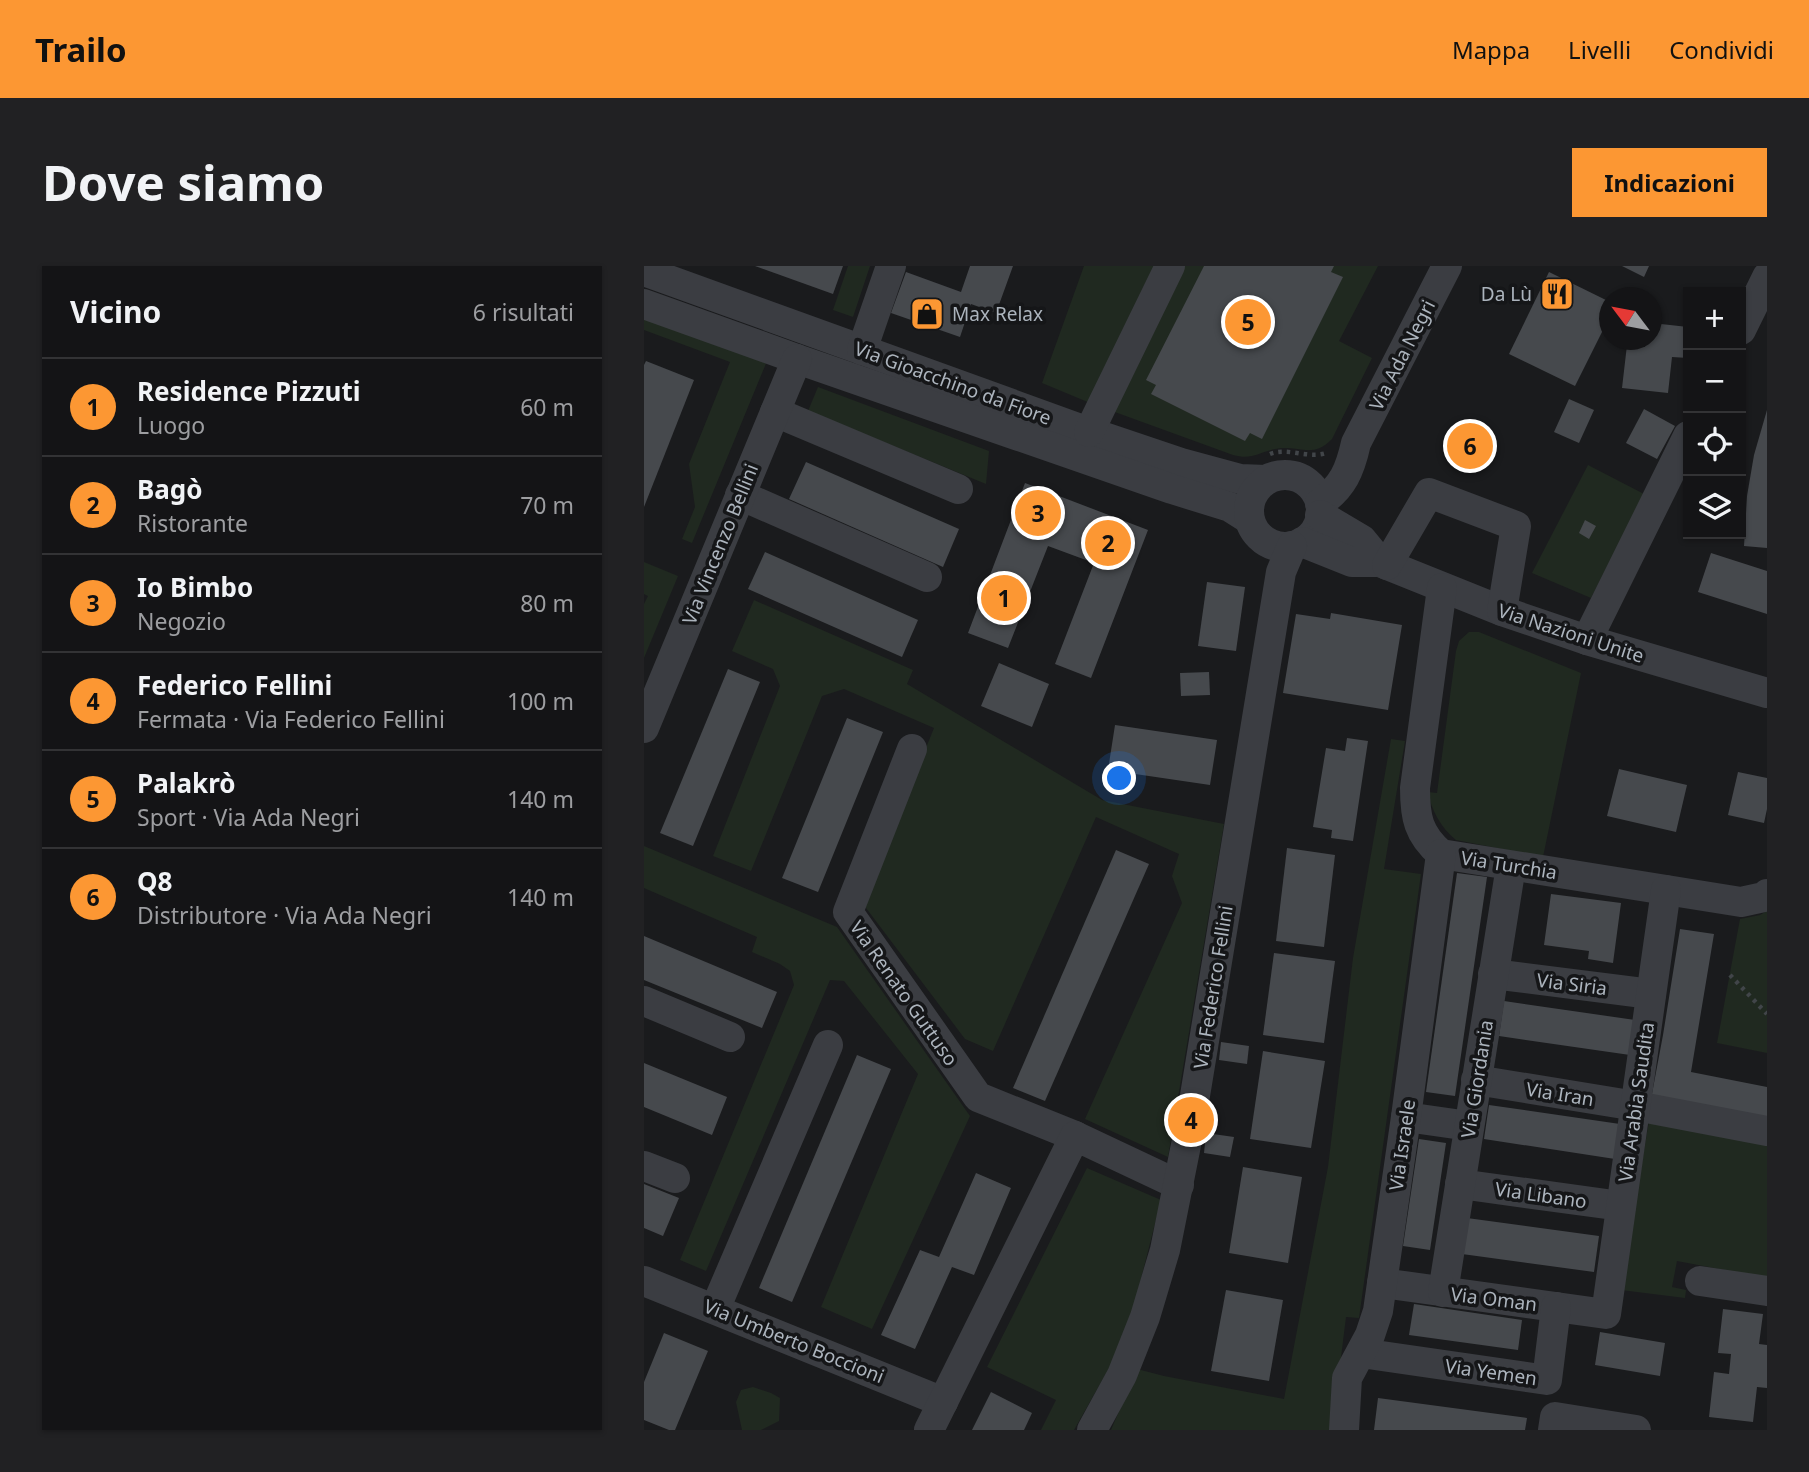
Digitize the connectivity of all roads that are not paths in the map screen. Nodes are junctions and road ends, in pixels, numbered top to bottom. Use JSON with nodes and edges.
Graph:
{"nodes":[{"id":1,"x":891,"y":266,"type":"edge"},
{"id":2,"x":1170,"y":266,"type":"edge"},
{"id":3,"x":1447,"y":266,"type":"edge"},
{"id":4,"x":644,"y":271,"type":"edge"},
{"id":5,"x":1767,"y":277,"type":"edge"},
{"id":6,"x":644,"y":304,"type":"edge"},
{"id":7,"x":1746,"y":320,"type":"edge"},
{"id":8,"x":862,"y":350,"type":"junction"},
{"id":9,"x":797,"y":359,"type":"junction"},
{"id":10,"x":775,"y":412,"type":"junction"},
{"id":11,"x":1089,"y":432,"type":"junction"},
{"id":12,"x":1344,"y":446,"type":"junction"},
{"id":13,"x":1683,"y":446,"type":"edge"},
{"id":14,"x":1274,"y":470,"type":"junction"},
{"id":15,"x":958,"y":489,"type":"dead end"},
{"id":16,"x":740,"y":495,"type":"junction"},
{"id":17,"x":1320,"y":509,"type":"junction"},
{"id":18,"x":1249,"y":519,"type":"junction"},
{"id":19,"x":1286,"y":551,"type":"junction"},
{"id":20,"x":1383,"y":564,"type":"junction"},
{"id":21,"x":927,"y":577,"type":"dead end"},
{"id":22,"x":1442,"y":588,"type":"junction"},
{"id":23,"x":1502,"y":611,"type":"junction"},
{"id":24,"x":1587,"y":640,"type":"junction"},
{"id":25,"x":1767,"y":692,"type":"edge"},
{"id":26,"x":644,"y":729,"type":"edge"},
{"id":27,"x":912,"y":749,"type":"dead end"},
{"id":28,"x":1441,"y":854,"type":"junction"},
{"id":29,"x":1511,"y":866,"type":"junction"},
{"id":30,"x":1666,"y":890,"type":"junction"},
{"id":31,"x":1767,"y":894,"type":"edge"},
{"id":32,"x":1493,"y":974,"type":"junction"},
{"id":33,"x":1651,"y":994,"type":"junction"},
{"id":34,"x":644,"y":1001,"type":"edge"},
{"id":35,"x":730,"y":1037,"type":"dead end"},
{"id":36,"x":828,"y":1045,"type":"dead end"},
{"id":37,"x":1476,"y":1080,"type":"junction"},
{"id":38,"x":1636,"y":1105,"type":"junction"},
{"id":39,"x":1406,"y":1117,"type":"junction"},
{"id":40,"x":1469,"y":1126,"type":"junction"},
{"id":41,"x":1767,"y":1131,"type":"edge"},
{"id":42,"x":1075,"y":1136,"type":"junction"},
{"id":43,"x":644,"y":1166,"type":"edge"},
{"id":44,"x":675,"y":1178,"type":"dead end"},
{"id":45,"x":1460,"y":1184,"type":"junction"},
{"id":46,"x":1179,"y":1185,"type":"junction"},
{"id":47,"x":1621,"y":1206,"type":"junction"},
{"id":48,"x":1700,"y":1281,"type":"dead end"},
{"id":49,"x":1382,"y":1283,"type":"junction"},
{"id":50,"x":647,"y":1289,"type":"edge"},
{"id":51,"x":1767,"y":1291,"type":"edge"},
{"id":52,"x":1443,"y":1292,"type":"junction"},
{"id":53,"x":1556,"y":1307,"type":"junction"},
{"id":54,"x":715,"y":1309,"type":"junction"},
{"id":55,"x":1606,"y":1314,"type":"joint"},
{"id":56,"x":1361,"y":1353,"type":"junction"},
{"id":57,"x":943,"y":1402,"type":"junction"},
{"id":58,"x":929,"y":1430,"type":"edge"},
{"id":59,"x":1092,"y":1430,"type":"edge"},
{"id":60,"x":1344,"y":1430,"type":"edge"},
{"id":61,"x":1553,"y":1430,"type":"edge"},
{"id":62,"x":1636,"y":1430,"type":"edge"}],
"edges":[{"from":1,"to":8,"type":"street"},
{"from":2,"to":11,"type":"street"},
{"from":3,"to":12,"type":"street","name":"Via Ada Negri"},
{"from":4,"to":8,"type":"street","name":"Via Gioacchino da Fiore"},
{"from":5,"to":7,"type":"street"},
{"from":6,"to":9,"type":"street","name":"Via Gioacchino da Fiore"},
{"from":8,"to":11,"type":"street","name":"Via Gioacchino da Fiore"},
{"from":9,"to":10,"type":"street","name":"Via Vincenzo Bellini"},
{"from":9,"to":18,"type":"street","name":"Via Gioacchino da Fiore"},
{"from":10,"to":15,"type":"street"},
{"from":10,"to":16,"type":"street","name":"Via Vincenzo Bellini"},
{"from":11,"to":14,"type":"street","name":"Via Gioacchino da Fiore"},
{"from":12,"to":14,"type":"street","name":"Via Ada Negri"},
{"from":12,"to":17,"type":"street","name":"Via Ada Negri"},
{"from":13,"to":24,"type":"street"},
{"from":14,"to":17,"type":"street"},
{"from":14,"to":18,"type":"street"},
{"from":16,"to":21,"type":"street"},
{"from":16,"to":26,"type":"street","name":"Via Vincenzo Bellini"},
{"from":17,"to":19,"type":"street"},
{"from":17,"to":20,"type":"street","name":"Via Nazioni Unite"},
{"from":18,"to":19,"type":"street"},
{"from":19,"to":20,"type":"street","name":"Via Nazioni Unite"},
{"from":19,"to":46,"type":"street","name":"Via Federico Fellini"},
{"from":20,"to":22,"type":"street","name":"Via Nazioni Unite"},
{"from":20,"to":23,"type":"street"},
{"from":22,"to":23,"type":"street","name":"Via Nazioni Unite"},
{"from":22,"to":28,"type":"street","name":"Via Turchia"},
{"from":23,"to":24,"type":"street","name":"Via Nazioni Unite"},
{"from":24,"to":25,"type":"street","name":"Via Nazioni Unite"},
{"from":27,"to":42,"type":"street","name":"Via Renato Guttuso"},
{"from":28,"to":29,"type":"street","name":"Via Turchia"},
{"from":28,"to":39,"type":"street","name":"Via Israele"},
{"from":29,"to":30,"type":"street","name":"Via Turchia"},
{"from":29,"to":32,"type":"street","name":"Via Giordania"},
{"from":30,"to":31,"type":"street","name":"Via Turchia"},
{"from":30,"to":33,"type":"street","name":"Via Arabia Saudita"},
{"from":32,"to":33,"type":"street","name":"Via Siria"},
{"from":32,"to":37,"type":"street","name":"Via Giordania"},
{"from":33,"to":38,"type":"street","name":"Via Arabia Saudita"},
{"from":34,"to":35,"type":"street"},
{"from":36,"to":54,"type":"street"},
{"from":37,"to":38,"type":"street","name":"Via Iran"},
{"from":37,"to":40,"type":"street","name":"Via Giordania"},
{"from":38,"to":41,"type":"street","name":"Via Iran"},
{"from":38,"to":47,"type":"street","name":"Via Arabia Saudita"},
{"from":39,"to":40,"type":"street"},
{"from":39,"to":49,"type":"street","name":"Via Israele"},
{"from":40,"to":45,"type":"street","name":"Via Giordania"},
{"from":42,"to":46,"type":"street"},
{"from":42,"to":57,"type":"street"},
{"from":43,"to":44,"type":"street"},
{"from":45,"to":47,"type":"street","name":"Via Libano"},
{"from":45,"to":52,"type":"street","name":"Via Giordania"},
{"from":46,"to":59,"type":"street","name":"Via Federico Fellini"},
{"from":47,"to":55,"type":"street","name":"Via Arabia Saudita"},
{"from":48,"to":51,"type":"street"},
{"from":49,"to":52,"type":"street","name":"Via Oman"},
{"from":49,"to":56,"type":"street","name":"Via Israele"},
{"from":50,"to":54,"type":"street","name":"Via Umberto Boccioni"},
{"from":52,"to":53,"type":"street","name":"Via Oman"},
{"from":53,"to":55,"type":"street","name":"Via Oman"},
{"from":53,"to":56,"type":"street","name":"Via Yemen"},
{"from":54,"to":57,"type":"street","name":"Via Umberto Boccioni"},
{"from":56,"to":60,"type":"street","name":"Via Israele"},
{"from":57,"to":58,"type":"street"},
{"from":61,"to":62,"type":"street"}]}
